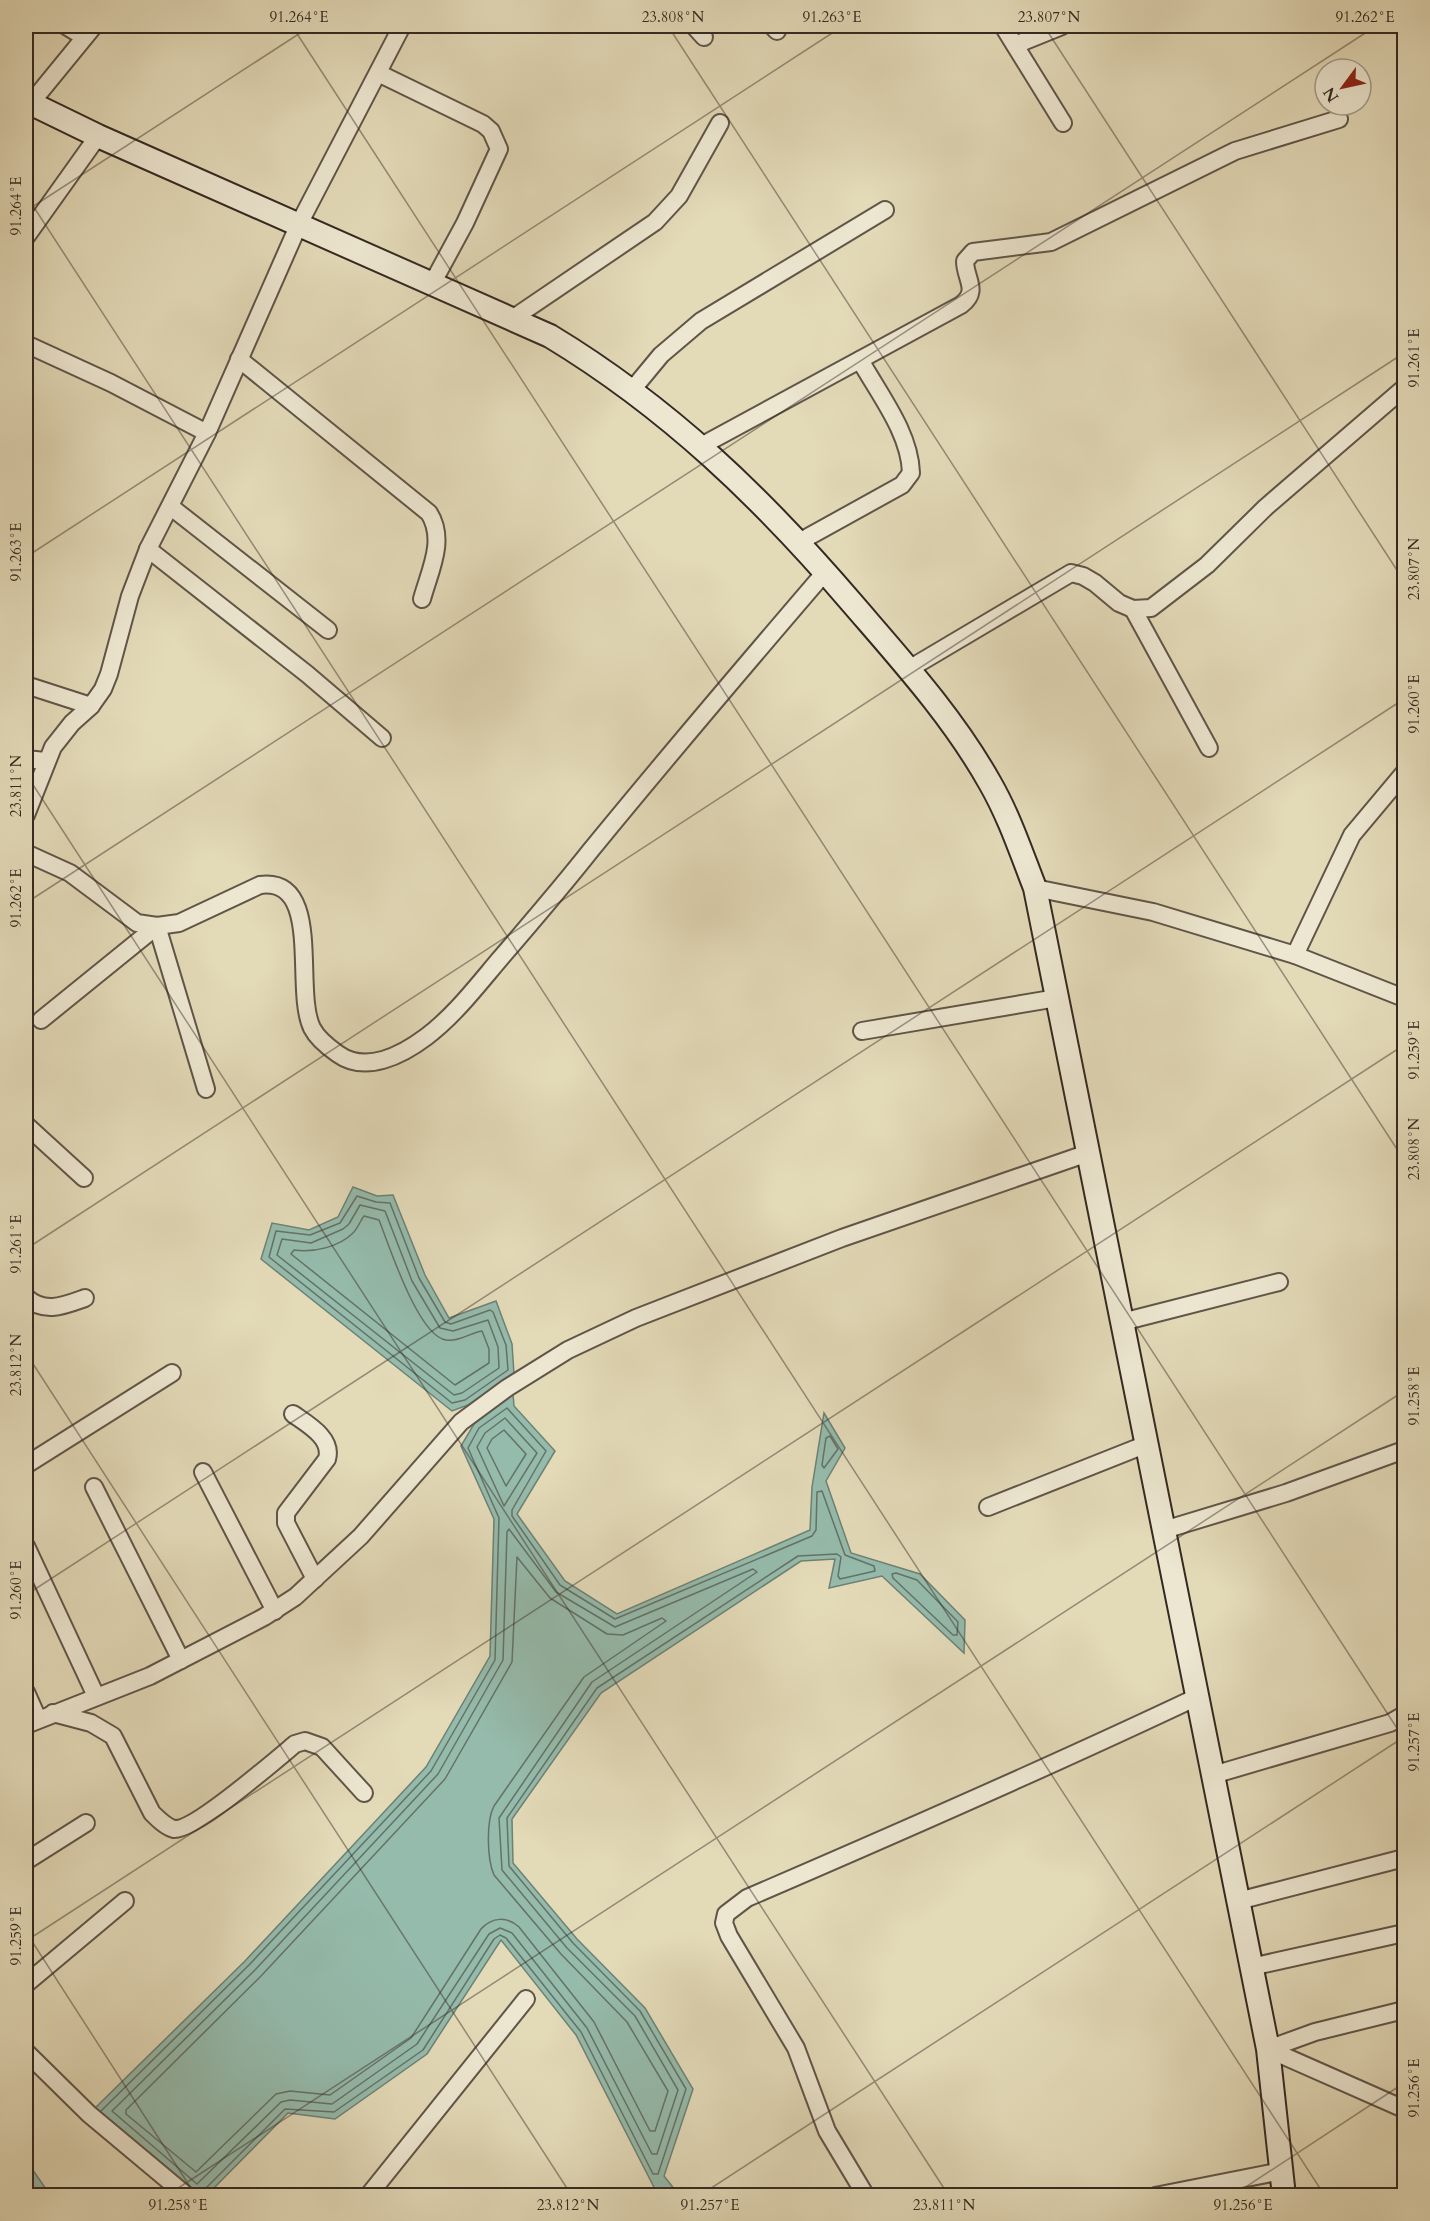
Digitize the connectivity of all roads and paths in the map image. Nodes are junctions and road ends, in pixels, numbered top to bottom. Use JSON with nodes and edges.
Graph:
{"nodes":[{"id":1,"x":66,"y":26,"type":"edge"},
{"id":2,"x":402,"y":26,"type":"edge"},
{"id":3,"x":1003,"y":26,"type":"edge"},
{"id":4,"x":1062,"y":26,"type":"edge"},
{"id":5,"x":89,"y":31,"type":"edge"},
{"id":6,"x":1015,"y":45,"type":"junction"},
{"id":7,"x":378,"y":72,"type":"junction"},
{"id":8,"x":28,"y":102,"type":"edge"},
{"id":9,"x":1339,"y":119,"type":"dead end"},
{"id":10,"x":720,"y":123,"type":"dead end"},
{"id":11,"x":1063,"y":123,"type":"dead end"},
{"id":12,"x":98,"y":136,"type":"junction"},
{"id":13,"x":885,"y":210,"type":"dead end"},
{"id":14,"x":298,"y":224,"type":"junction"},
{"id":15,"x":26,"y":237,"type":"edge"},
{"id":16,"x":432,"y":284,"type":"junction"},
{"id":17,"x":512,"y":319,"type":"junction"},
{"id":18,"x":26,"y":344,"type":"edge"},
{"id":19,"x":239,"y":359,"type":"junction"},
{"id":20,"x":860,"y":360,"type":"junction"},
{"id":21,"x":1404,"y":388,"type":"edge"},
{"id":22,"x":632,"y":390,"type":"junction"},
{"id":23,"x":207,"y":433,"type":"junction"},
{"id":24,"x":700,"y":446,"type":"junction"},
{"id":25,"x":171,"y":507,"type":"junction"},
{"id":26,"x":799,"y":542,"type":"junction"},
{"id":27,"x":148,"y":549,"type":"junction"},
{"id":28,"x":826,"y":571,"type":"junction"},
{"id":29,"x":422,"y":599,"type":"dead end"},
{"id":30,"x":1133,"y":609,"type":"junction"},
{"id":31,"x":328,"y":630,"type":"dead end"},
{"id":32,"x":909,"y":669,"type":"junction"},
{"id":33,"x":26,"y":684,"type":"edge"},
{"id":34,"x":91,"y":706,"type":"junction"},
{"id":35,"x":382,"y":738,"type":"dead end"},
{"id":36,"x":1209,"y":748,"type":"dead end"},
{"id":37,"x":26,"y":759,"type":"edge"},
{"id":38,"x":45,"y":761,"type":"junction"},
{"id":39,"x":1404,"y":772,"type":"edge"},
{"id":40,"x":26,"y":815,"type":"edge"},
{"id":41,"x":26,"y":853,"type":"edge"},
{"id":42,"x":1035,"y":888,"type":"junction"},
{"id":43,"x":158,"y":926,"type":"junction"},
{"id":44,"x":1295,"y":955,"type":"junction"},
{"id":45,"x":1058,"y":998,"type":"junction"},
{"id":46,"x":1404,"y":999,"type":"edge"},
{"id":47,"x":40,"y":1020,"type":"dead end"},
{"id":48,"x":862,"y":1031,"type":"dead end"},
{"id":49,"x":206,"y":1089,"type":"dead end"},
{"id":50,"x":26,"y":1125,"type":"edge"},
{"id":51,"x":1088,"y":1153,"type":"junction"},
{"id":52,"x":84,"y":1178,"type":"dead end"},
{"id":53,"x":1279,"y":1282,"type":"dead end"},
{"id":54,"x":26,"y":1297,"type":"edge"},
{"id":55,"x":85,"y":1298,"type":"dead end"},
{"id":56,"x":1122,"y":1322,"type":"junction"},
{"id":57,"x":172,"y":1373,"type":"dead end"},
{"id":58,"x":293,"y":1414,"type":"dead end"},
{"id":59,"x":1147,"y":1444,"type":"junction"},
{"id":60,"x":1404,"y":1450,"type":"edge"},
{"id":61,"x":26,"y":1465,"type":"edge"},
{"id":62,"x":204,"y":1472,"type":"dead end"},
{"id":63,"x":94,"y":1487,"type":"dead end"},
{"id":64,"x":988,"y":1507,"type":"dead end"},
{"id":65,"x":1164,"y":1530,"type":"junction"},
{"id":66,"x":26,"y":1546,"type":"edge"},
{"id":67,"x":315,"y":1580,"type":"junction"},
{"id":68,"x":275,"y":1611,"type":"junction"},
{"id":69,"x":181,"y":1660,"type":"junction"},
{"id":70,"x":26,"y":1692,"type":"edge"},
{"id":71,"x":96,"y":1696,"type":"junction"},
{"id":72,"x":1197,"y":1697,"type":"junction"},
{"id":73,"x":1404,"y":1715,"type":"edge"},
{"id":74,"x":39,"y":1719,"type":"edge"},
{"id":75,"x":1213,"y":1775,"type":"junction"},
{"id":76,"x":364,"y":1793,"type":"dead end"},
{"id":77,"x":86,"y":1823,"type":"dead end"},
{"id":78,"x":1404,"y":1858,"type":"edge"},
{"id":79,"x":26,"y":1861,"type":"edge"},
{"id":80,"x":125,"y":1901,"type":"dead end"},
{"id":81,"x":1238,"y":1902,"type":"junction"},
{"id":82,"x":1404,"y":1933,"type":"edge"},
{"id":83,"x":1251,"y":1967,"type":"junction"},
{"id":84,"x":26,"y":1984,"type":"edge"},
{"id":85,"x":526,"y":1999,"type":"dead end"},
{"id":86,"x":1404,"y":2010,"type":"edge"},
{"id":87,"x":1268,"y":2049,"type":"junction"},
{"id":88,"x":26,"y":2052,"type":"edge"},
{"id":89,"x":1404,"y":2109,"type":"edge"},
{"id":90,"x":1282,"y":2171,"type":"junction"},
{"id":91,"x":187,"y":2196,"type":"edge"},
{"id":92,"x":368,"y":2196,"type":"edge"},
{"id":93,"x":866,"y":2196,"type":"edge"},
{"id":94,"x":1155,"y":2196,"type":"edge"},
{"id":95,"x":1284,"y":2196,"type":"edge"}],
"edges":[{"from":1,"to":5,"type":"street"},
{"from":2,"to":7,"type":"street"},
{"from":3,"to":6,"type":"street"},
{"from":4,"to":6,"type":"street"},
{"from":5,"to":8,"type":"street"},
{"from":6,"to":11,"type":"street"},
{"from":7,"to":14,"type":"street"},
{"from":7,"to":16,"type":"street"},
{"from":8,"to":12,"type":"street"},
{"from":9,"to":20,"type":"street"},
{"from":10,"to":17,"type":"street"},
{"from":12,"to":14,"type":"street"},
{"from":12,"to":15,"type":"street"},
{"from":13,"to":22,"type":"street"},
{"from":14,"to":16,"type":"street"},
{"from":14,"to":19,"type":"street"},
{"from":16,"to":17,"type":"street"},
{"from":17,"to":22,"type":"street"},
{"from":18,"to":23,"type":"street"},
{"from":19,"to":23,"type":"street"},
{"from":19,"to":29,"type":"street"},
{"from":20,"to":24,"type":"street"},
{"from":20,"to":26,"type":"street"},
{"from":21,"to":30,"type":"street"},
{"from":22,"to":24,"type":"street"},
{"from":23,"to":25,"type":"street"},
{"from":24,"to":26,"type":"street"},
{"from":25,"to":27,"type":"street"},
{"from":25,"to":31,"type":"street"},
{"from":26,"to":28,"type":"street"},
{"from":27,"to":34,"type":"street"},
{"from":27,"to":35,"type":"street"},
{"from":28,"to":32,"type":"street"},
{"from":28,"to":43,"type":"street"},
{"from":30,"to":32,"type":"street"},
{"from":30,"to":36,"type":"street"},
{"from":32,"to":42,"type":"street"},
{"from":33,"to":34,"type":"street"},
{"from":34,"to":38,"type":"street"},
{"from":37,"to":38,"type":"street"},
{"from":38,"to":40,"type":"street"},
{"from":39,"to":44,"type":"street"},
{"from":41,"to":43,"type":"street"},
{"from":42,"to":44,"type":"street"},
{"from":42,"to":45,"type":"street"},
{"from":43,"to":47,"type":"street"},
{"from":43,"to":49,"type":"street"},
{"from":44,"to":46,"type":"street"},
{"from":45,"to":48,"type":"street"},
{"from":45,"to":51,"type":"street"},
{"from":50,"to":52,"type":"street"},
{"from":51,"to":56,"type":"street"},
{"from":51,"to":67,"type":"street"},
{"from":53,"to":56,"type":"street"},
{"from":54,"to":55,"type":"street"},
{"from":56,"to":59,"type":"street"},
{"from":57,"to":61,"type":"street"},
{"from":58,"to":67,"type":"street"},
{"from":59,"to":64,"type":"street"},
{"from":59,"to":65,"type":"street"},
{"from":60,"to":65,"type":"street"},
{"from":62,"to":68,"type":"street"},
{"from":63,"to":69,"type":"street"},
{"from":65,"to":72,"type":"street"},
{"from":66,"to":71,"type":"street"},
{"from":67,"to":68,"type":"street"},
{"from":68,"to":69,"type":"street"},
{"from":69,"to":71,"type":"street"},
{"from":70,"to":74,"type":"street"},
{"from":71,"to":74,"type":"street"},
{"from":72,"to":75,"type":"street"},
{"from":72,"to":93,"type":"street"},
{"from":73,"to":75,"type":"street"},
{"from":74,"to":76,"type":"street"},
{"from":75,"to":81,"type":"street"},
{"from":77,"to":79,"type":"street"},
{"from":78,"to":81,"type":"street"},
{"from":80,"to":84,"type":"street"},
{"from":81,"to":83,"type":"street"},
{"from":82,"to":83,"type":"street"},
{"from":83,"to":87,"type":"street"},
{"from":85,"to":92,"type":"street"},
{"from":86,"to":87,"type":"street"},
{"from":87,"to":89,"type":"street"},
{"from":87,"to":90,"type":"street"},
{"from":88,"to":91,"type":"street"},
{"from":90,"to":94,"type":"street"},
{"from":90,"to":95,"type":"street"}]}
